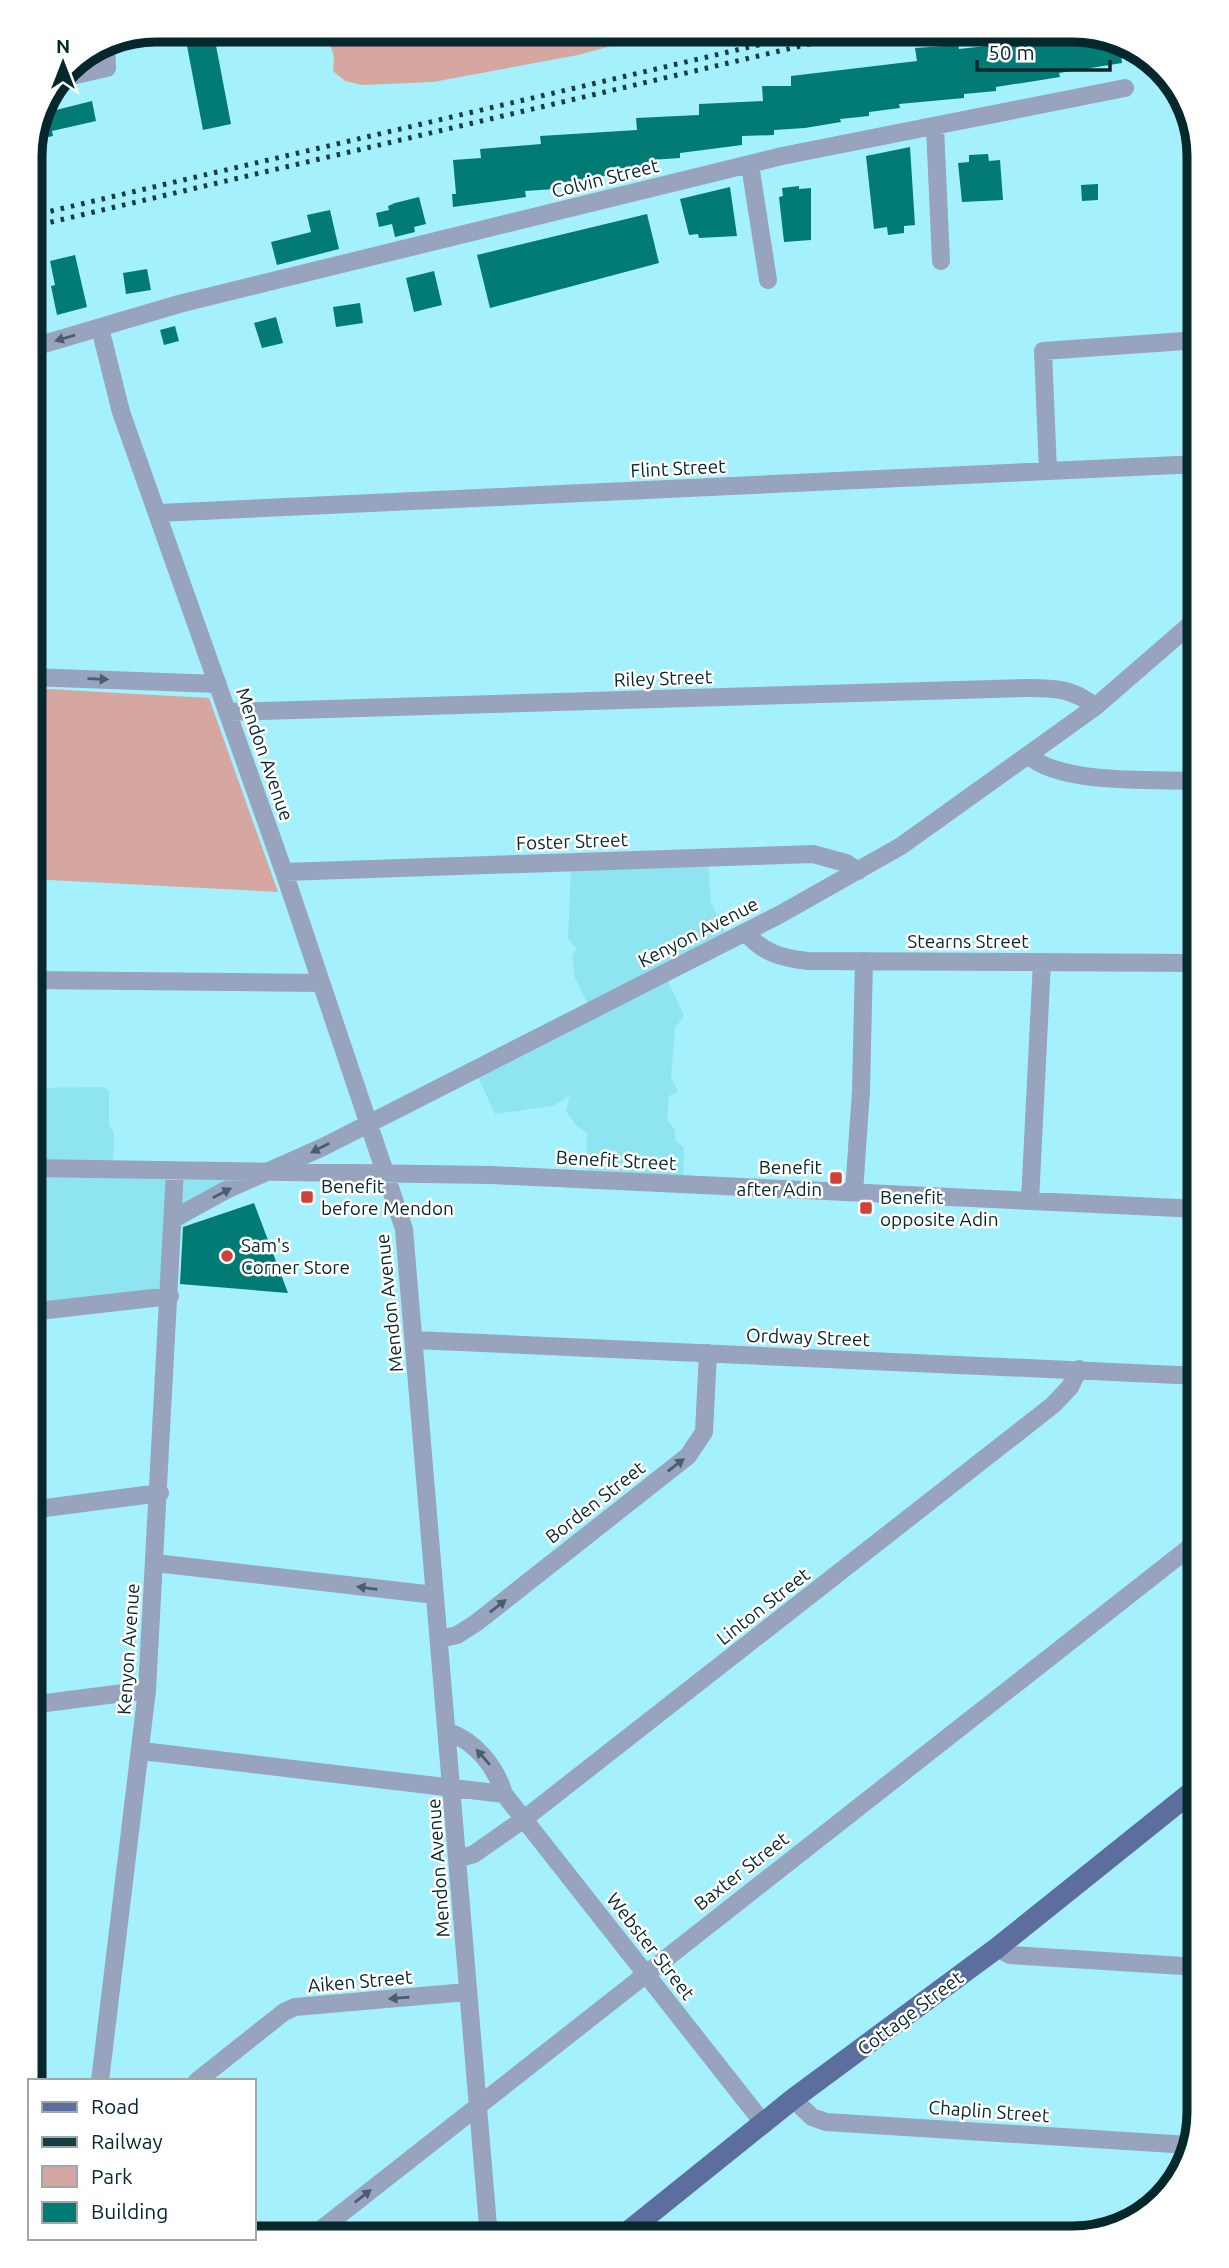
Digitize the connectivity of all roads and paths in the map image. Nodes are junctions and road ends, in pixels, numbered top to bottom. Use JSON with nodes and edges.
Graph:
{"nodes":[{"id":1,"x":106,"y":54,"type":"edge"},
{"id":2,"x":98,"y":70,"type":"edge"},
{"id":3,"x":1125,"y":88,"type":"dead end"},
{"id":4,"x":935,"y":127,"type":"junction"},
{"id":5,"x":750,"y":164,"type":"junction"},
{"id":6,"x":941,"y":261,"type":"dead end"},
{"id":7,"x":768,"y":280,"type":"dead end"},
{"id":8,"x":100,"y":328,"type":"junction"},
{"id":9,"x":1187,"y":341,"type":"edge"},
{"id":10,"x":42,"y":345,"type":"edge"},
{"id":11,"x":1187,"y":465,"type":"edge"},
{"id":12,"x":1048,"y":471,"type":"junction"},
{"id":13,"x":158,"y":513,"type":"junction"},
{"id":14,"x":1187,"y":627,"type":"edge"},
{"id":15,"x":42,"y":677,"type":"edge"},
{"id":16,"x":218,"y":684,"type":"junction"},
{"id":17,"x":1095,"y":707,"type":"junction"},
{"id":18,"x":226,"y":712,"type":"junction"},
{"id":19,"x":1029,"y":756,"type":"junction"},
{"id":20,"x":1187,"y":780,"type":"edge"},
{"id":21,"x":858,"y":871,"type":"junction"},
{"id":22,"x":284,"y":872,"type":"junction"},
{"id":23,"x":745,"y":932,"type":"junction"},
{"id":24,"x":864,"y":961,"type":"junction"},
{"id":25,"x":1042,"y":962,"type":"junction"},
{"id":26,"x":1187,"y":963,"type":"edge"},
{"id":27,"x":42,"y":980,"type":"edge"},
{"id":28,"x":321,"y":983,"type":"junction"},
{"id":29,"x":368,"y":1123,"type":"junction"},
{"id":30,"x":42,"y":1168,"type":"edge"},
{"id":31,"x":175,"y":1170,"type":"junction"},
{"id":32,"x":271,"y":1172,"type":"junction"},
{"id":33,"x":386,"y":1172,"type":"junction"},
{"id":34,"x":854,"y":1192,"type":"junction"},
{"id":35,"x":1030,"y":1201,"type":"junction"},
{"id":36,"x":1187,"y":1208,"type":"edge"},
{"id":37,"x":175,"y":1218,"type":"junction"},
{"id":38,"x":170,"y":1296,"type":"junction"},
{"id":39,"x":42,"y":1311,"type":"edge"},
{"id":40,"x":415,"y":1340,"type":"junction"},
{"id":41,"x":708,"y":1353,"type":"junction"},
{"id":42,"x":1079,"y":1369,"type":"junction"},
{"id":43,"x":1187,"y":1375,"type":"edge"},
{"id":44,"x":160,"y":1493,"type":"junction"},
{"id":45,"x":42,"y":1508,"type":"edge"},
{"id":46,"x":1187,"y":1549,"type":"edge"},
{"id":47,"x":155,"y":1563,"type":"junction"},
{"id":48,"x":435,"y":1595,"type":"junction"},
{"id":49,"x":439,"y":1639,"type":"junction"},
{"id":50,"x":148,"y":1690,"type":"junction"},
{"id":51,"x":42,"y":1703,"type":"edge"},
{"id":52,"x":449,"y":1732,"type":"junction"},
{"id":53,"x":142,"y":1751,"type":"junction"},
{"id":54,"x":453,"y":1787,"type":"junction"},
{"id":55,"x":505,"y":1794,"type":"junction"},
{"id":56,"x":1187,"y":1796,"type":"edge"},
{"id":57,"x":524,"y":1819,"type":"junction"},
{"id":58,"x":458,"y":1859,"type":"junction"},
{"id":59,"x":997,"y":1948,"type":"junction"},
{"id":60,"x":1187,"y":1965,"type":"edge"},
{"id":61,"x":645,"y":1973,"type":"junction"},
{"id":62,"x":467,"y":1993,"type":"junction"},
{"id":63,"x":100,"y":2079,"type":"edge"},
{"id":64,"x":200,"y":2079,"type":"edge"},
{"id":65,"x":793,"y":2099,"type":"junction"},
{"id":66,"x":477,"y":2105,"type":"junction"},
{"id":67,"x":764,"y":2124,"type":"junction"},
{"id":68,"x":1182,"y":2145,"type":"edge"},
{"id":69,"x":325,"y":2226,"type":"edge"},
{"id":70,"x":488,"y":2226,"type":"edge"},
{"id":71,"x":635,"y":2226,"type":"edge"}],
"edges":[{"from":1,"to":2,"type":"street"},
{"from":3,"to":4,"type":"street","name":"Colvin Street"},
{"from":4,"to":5,"type":"street","name":"Colvin Street"},
{"from":4,"to":6,"type":"street"},
{"from":5,"to":7,"type":"street"},
{"from":5,"to":8,"type":"street","name":"Colvin Street"},
{"from":8,"to":10,"type":"street","name":"Colvin Street","one_way":true},
{"from":8,"to":13,"type":"street","name":"Mendon Avenue"},
{"from":9,"to":12,"type":"street"},
{"from":11,"to":12,"type":"street","name":"Flint Street"},
{"from":12,"to":13,"type":"street","name":"Flint Street"},
{"from":13,"to":16,"type":"street","name":"Mendon Avenue"},
{"from":14,"to":17,"type":"street","name":"Kenyon Avenue"},
{"from":15,"to":16,"type":"street","one_way":true},
{"from":16,"to":18,"type":"street","name":"Mendon Avenue"},
{"from":17,"to":18,"type":"street","name":"Riley Street"},
{"from":17,"to":19,"type":"street","name":"Kenyon Avenue"},
{"from":18,"to":22,"type":"street","name":"Mendon Avenue"},
{"from":19,"to":20,"type":"street"},
{"from":19,"to":21,"type":"street","name":"Kenyon Avenue"},
{"from":21,"to":22,"type":"street","name":"Foster Street"},
{"from":21,"to":23,"type":"street","name":"Kenyon Avenue"},
{"from":22,"to":28,"type":"street","name":"Mendon Avenue"},
{"from":23,"to":24,"type":"street","name":"Stearns Street"},
{"from":23,"to":29,"type":"street","name":"Kenyon Avenue"},
{"from":24,"to":25,"type":"street","name":"Stearns Street"},
{"from":24,"to":34,"type":"street"},
{"from":25,"to":26,"type":"street","name":"Stearns Street"},
{"from":25,"to":35,"type":"street"},
{"from":27,"to":28,"type":"street"},
{"from":28,"to":29,"type":"street","name":"Mendon Avenue"},
{"from":29,"to":32,"type":"street","name":"Kenyon Avenue","one_way":true},
{"from":29,"to":33,"type":"street","name":"Mendon Avenue"},
{"from":30,"to":31,"type":"street","name":"Benefit Street"},
{"from":31,"to":32,"type":"street","name":"Benefit Street"},
{"from":31,"to":37,"type":"street","name":"Kenyon Avenue"},
{"from":32,"to":33,"type":"street","name":"Benefit Street"},
{"from":37,"to":32,"type":"street","name":"Kenyon Avenue","one_way":true},
{"from":33,"to":34,"type":"street","name":"Benefit Street"},
{"from":33,"to":40,"type":"street","name":"Mendon Avenue"},
{"from":34,"to":35,"type":"street","name":"Benefit Street"},
{"from":35,"to":36,"type":"street","name":"Benefit Street"},
{"from":37,"to":38,"type":"street","name":"Kenyon Avenue"},
{"from":38,"to":39,"type":"street"},
{"from":38,"to":44,"type":"street","name":"Kenyon Avenue"},
{"from":40,"to":41,"type":"street","name":"Ordway Street"},
{"from":40,"to":48,"type":"street","name":"Mendon Avenue"},
{"from":41,"to":42,"type":"street","name":"Ordway Street"},
{"from":49,"to":41,"type":"street","name":"Borden Street","one_way":true},
{"from":42,"to":43,"type":"street","name":"Ordway Street"},
{"from":42,"to":57,"type":"street","name":"Linton Street"},
{"from":44,"to":45,"type":"street"},
{"from":44,"to":47,"type":"street","name":"Kenyon Avenue"},
{"from":46,"to":61,"type":"street","name":"Baxter Street"},
{"from":48,"to":47,"type":"street","one_way":true},
{"from":47,"to":50,"type":"street","name":"Kenyon Avenue"},
{"from":48,"to":49,"type":"street","name":"Mendon Avenue"},
{"from":49,"to":52,"type":"street","name":"Mendon Avenue"},
{"from":50,"to":51,"type":"street"},
{"from":50,"to":53,"type":"street","name":"Kenyon Avenue"},
{"from":52,"to":54,"type":"street","name":"Mendon Avenue"},
{"from":55,"to":52,"type":"street","name":"Webster Street","one_way":true},
{"from":53,"to":54,"type":"street"},
{"from":53,"to":63,"type":"street","name":"Kenyon Avenue"},
{"from":54,"to":55,"type":"street"},
{"from":54,"to":58,"type":"street","name":"Mendon Avenue"},
{"from":55,"to":57,"type":"street","name":"Webster Street"},
{"from":56,"to":59,"type":"main road","name":"Cottage Street"},
{"from":57,"to":58,"type":"street","name":"Linton Street"},
{"from":57,"to":61,"type":"street","name":"Webster Street"},
{"from":58,"to":62,"type":"street","name":"Mendon Avenue"},
{"from":59,"to":60,"type":"street"},
{"from":59,"to":65,"type":"main road","name":"Cottage Street"},
{"from":61,"to":66,"type":"street","name":"Baxter Street"},
{"from":61,"to":67,"type":"street","name":"Webster Street"},
{"from":62,"to":64,"type":"street","name":"Aiken Street","one_way":true},
{"from":62,"to":66,"type":"street","name":"Mendon Avenue"},
{"from":65,"to":67,"type":"main road","name":"Cottage Street"},
{"from":65,"to":68,"type":"street","name":"Chaplin Street"},
{"from":69,"to":66,"type":"street","name":"Baxter Street","one_way":true},
{"from":66,"to":70,"type":"street","name":"Mendon Avenue"},
{"from":67,"to":71,"type":"main road","name":"Cottage Street"}]}
